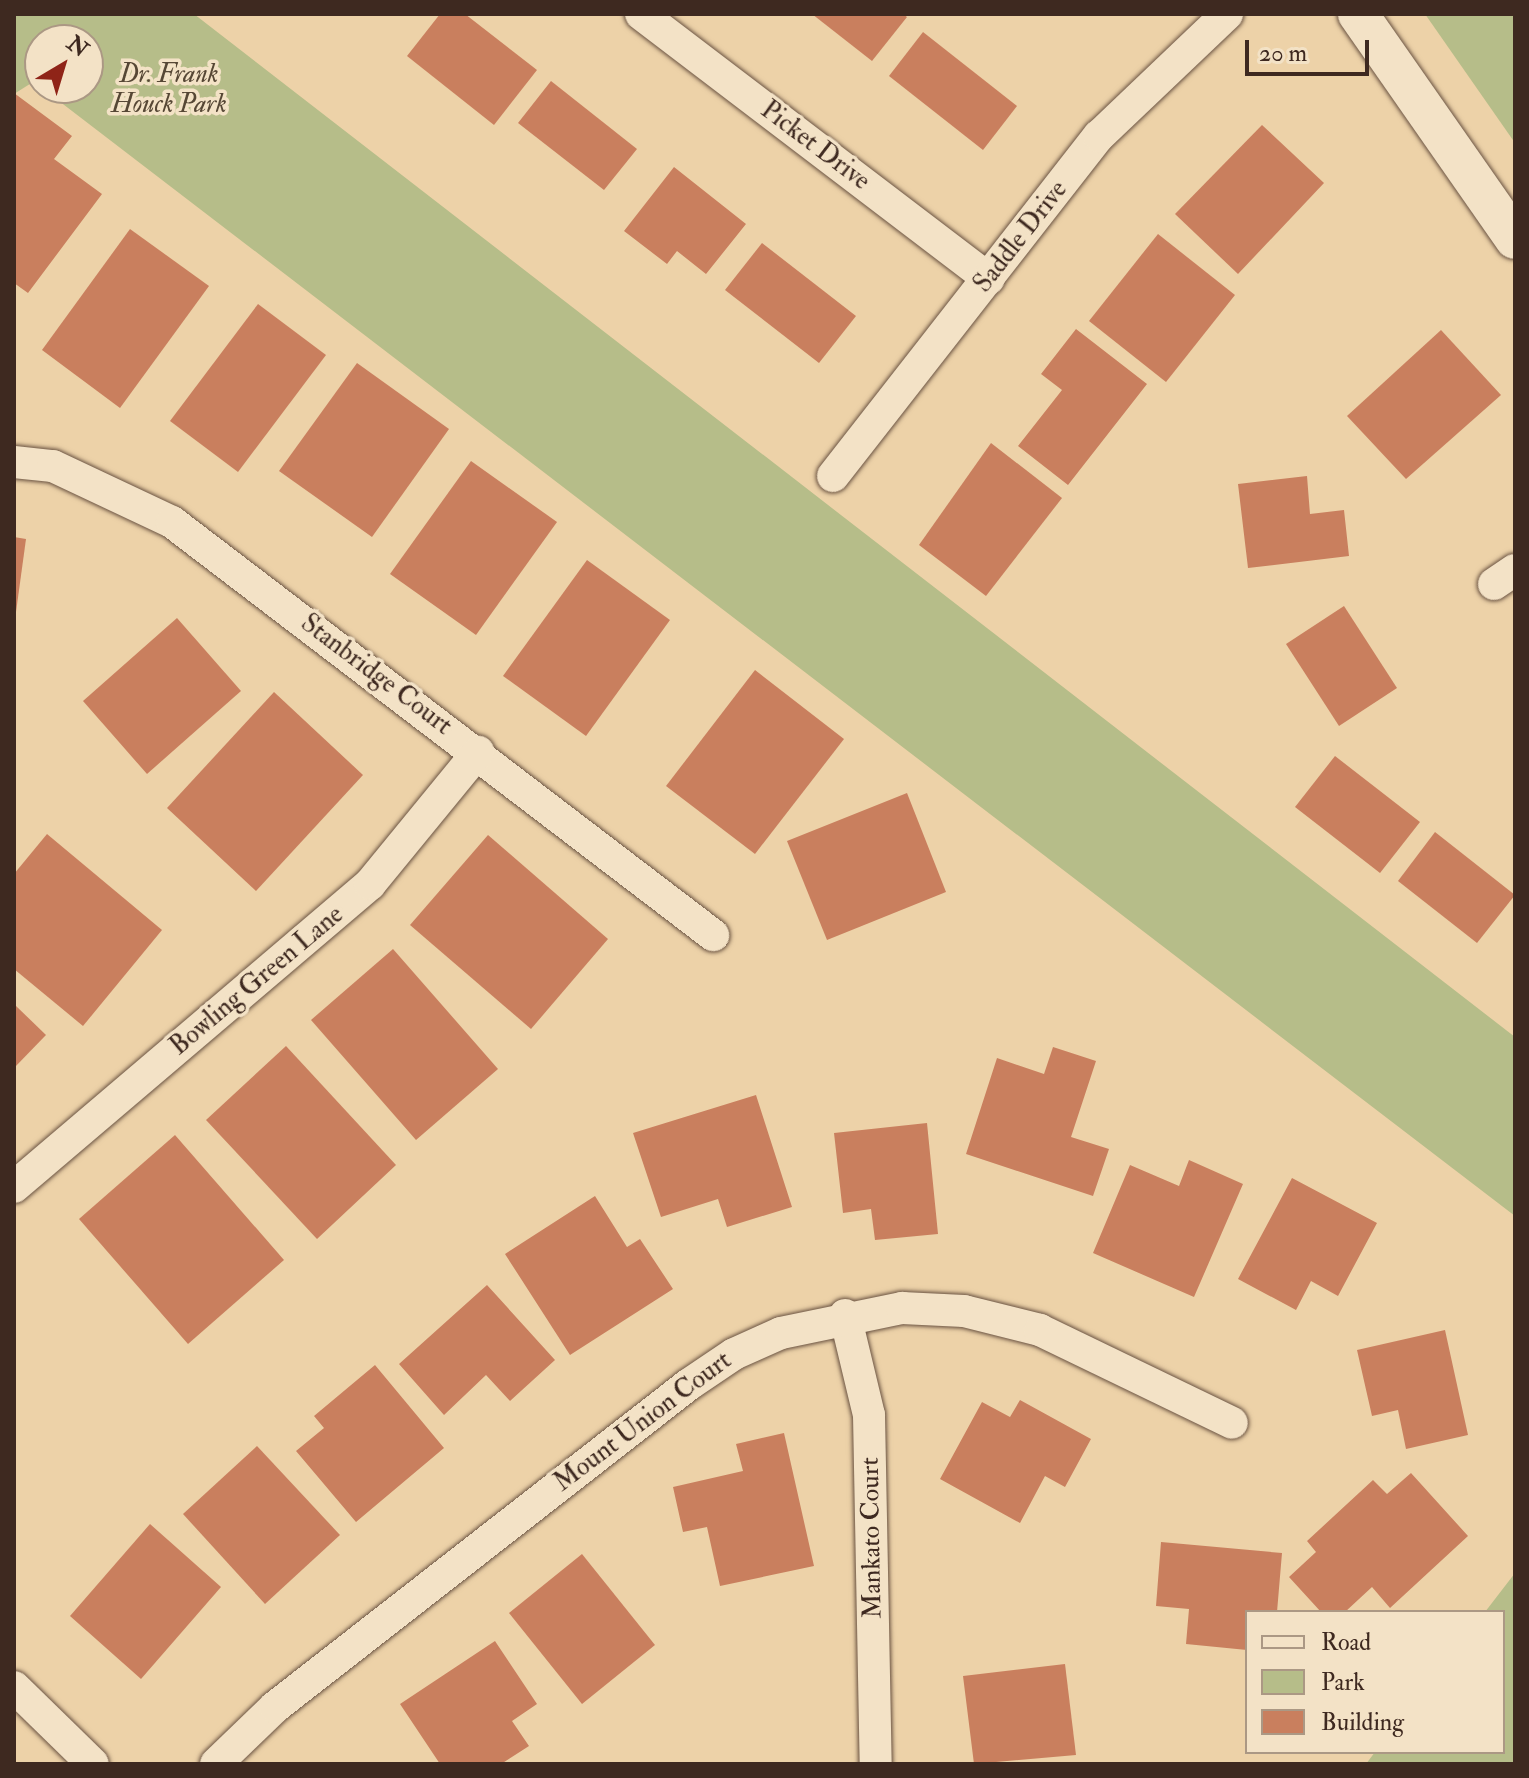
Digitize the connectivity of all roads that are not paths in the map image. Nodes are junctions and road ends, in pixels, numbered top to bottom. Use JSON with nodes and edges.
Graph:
{"nodes":[{"id":1,"x":641,"y":14,"type":"edge"},
{"id":2,"x":1227,"y":14,"type":"edge"},
{"id":3,"x":1358,"y":14,"type":"edge"},
{"id":4,"x":1515,"y":239,"type":"edge"},
{"id":5,"x":989,"y":279,"type":"junction"},
{"id":6,"x":14,"y":462,"type":"edge"},
{"id":7,"x":833,"y":476,"type":"dead end"},
{"id":8,"x":478,"y":752,"type":"junction"},
{"id":9,"x":713,"y":935,"type":"dead end"},
{"id":10,"x":14,"y":1187,"type":"edge"},
{"id":11,"x":845,"y":1315,"type":"junction"},
{"id":12,"x":1232,"y":1423,"type":"dead end"},
{"id":13,"x":14,"y":1687,"type":"edge"},
{"id":14,"x":93,"y":1764,"type":"edge"},
{"id":15,"x":216,"y":1764,"type":"edge"},
{"id":16,"x":876,"y":1764,"type":"edge"}],
"edges":[{"from":1,"to":5,"type":"street","name":"Picket Drive"},
{"from":2,"to":5,"type":"street","name":"Saddle Drive"},
{"from":3,"to":4,"type":"street"},
{"from":5,"to":7,"type":"street","name":"Saddle Drive"},
{"from":6,"to":8,"type":"street","name":"Stanbridge Court"},
{"from":8,"to":9,"type":"street","name":"Stanbridge Court"},
{"from":8,"to":10,"type":"street","name":"Bowling Green Lane"},
{"from":11,"to":12,"type":"street","name":"Mount Union Court"},
{"from":11,"to":15,"type":"street","name":"Mount Union Court"},
{"from":11,"to":16,"type":"street","name":"Mankato Court"},
{"from":13,"to":14,"type":"street"}]}
